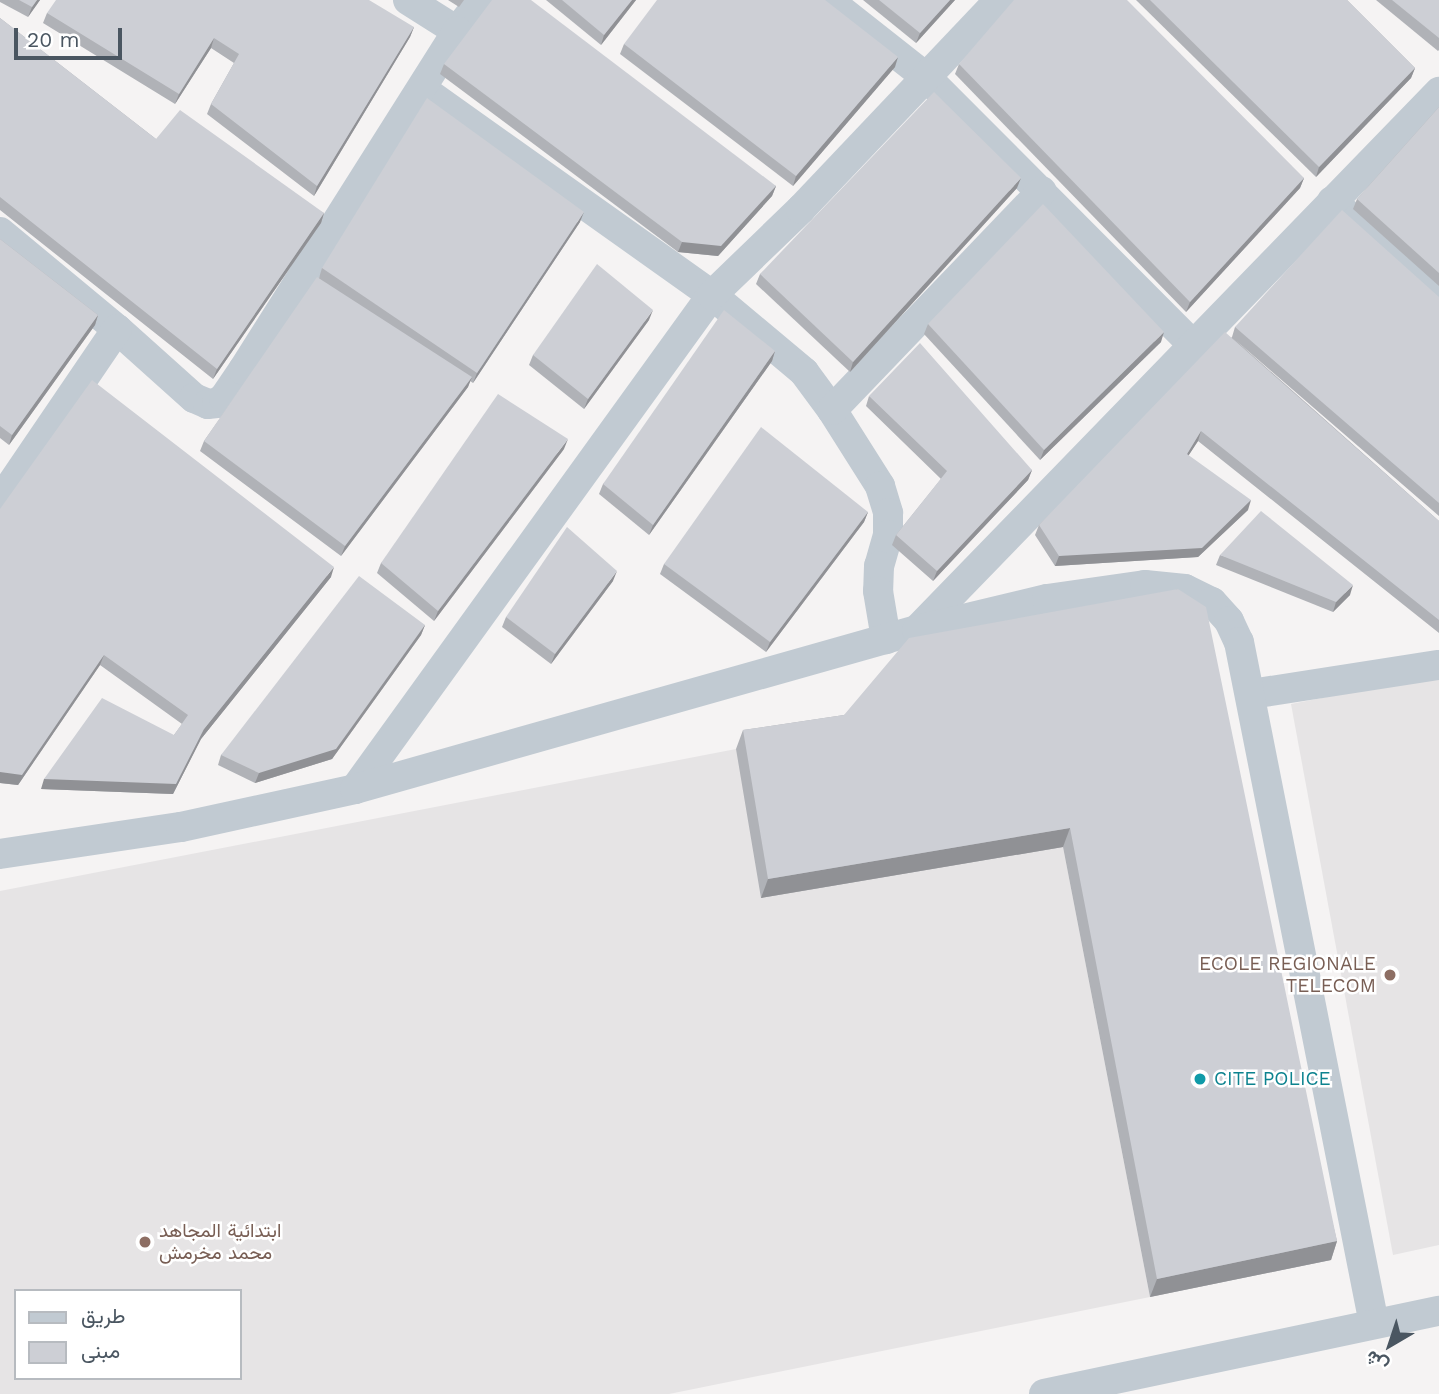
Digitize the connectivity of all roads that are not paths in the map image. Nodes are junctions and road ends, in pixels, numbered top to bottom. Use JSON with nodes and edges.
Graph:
{"nodes":[{"id":1,"x":408,"y":0,"type":"edge"},
{"id":2,"x":481,"y":0,"type":"edge"},
{"id":3,"x":828,"y":0,"type":"edge"},
{"id":4,"x":999,"y":0,"type":"edge"},
{"id":5,"x":457,"y":31,"type":"junction"},
{"id":6,"x":927,"y":78,"type":"junction"},
{"id":7,"x":422,"y":89,"type":"junction"},
{"id":8,"x":1439,"y":92,"type":"edge"},
{"id":9,"x":1042,"y":191,"type":"junction"},
{"id":10,"x":1332,"y":201,"type":"junction"},
{"id":11,"x":0,"y":232,"type":"edge"},
{"id":12,"x":712,"y":295,"type":"junction"},
{"id":13,"x":1439,"y":297,"type":"edge"},
{"id":14,"x":117,"y":328,"type":"junction"},
{"id":15,"x":1192,"y":344,"type":"junction"},
{"id":16,"x":832,"y":410,"type":"junction"},
{"id":17,"x":0,"y":501,"type":"edge"},
{"id":18,"x":916,"y":630,"type":"junction"},
{"id":19,"x":886,"y":639,"type":"junction"},
{"id":20,"x":1439,"y":665,"type":"edge"},
{"id":21,"x":1251,"y":694,"type":"junction"},
{"id":22,"x":355,"y":789,"type":"junction"},
{"id":23,"x":0,"y":854,"type":"edge"},
{"id":24,"x":1439,"y":1311,"type":"edge"},
{"id":25,"x":1374,"y":1324,"type":"junction"},
{"id":26,"x":1044,"y":1394,"type":"edge"}],
"edges":[{"from":1,"to":5,"type":"street"},
{"from":2,"to":5,"type":"street"},
{"from":3,"to":6,"type":"street"},
{"from":4,"to":6,"type":"street"},
{"from":5,"to":7,"type":"street"},
{"from":6,"to":9,"type":"street"},
{"from":6,"to":12,"type":"street"},
{"from":7,"to":12,"type":"street"},
{"from":7,"to":14,"type":"street"},
{"from":8,"to":10,"type":"street"},
{"from":9,"to":15,"type":"street"},
{"from":9,"to":16,"type":"street"},
{"from":10,"to":13,"type":"street"},
{"from":10,"to":15,"type":"street"},
{"from":11,"to":14,"type":"street"},
{"from":12,"to":16,"type":"street"},
{"from":12,"to":22,"type":"street"},
{"from":14,"to":17,"type":"street"},
{"from":15,"to":18,"type":"street"},
{"from":16,"to":19,"type":"street"},
{"from":18,"to":19,"type":"street"},
{"from":18,"to":21,"type":"street"},
{"from":19,"to":22,"type":"street"},
{"from":20,"to":21,"type":"street"},
{"from":21,"to":25,"type":"street"},
{"from":22,"to":23,"type":"street"},
{"from":24,"to":25,"type":"street"},
{"from":25,"to":26,"type":"street"}]}
